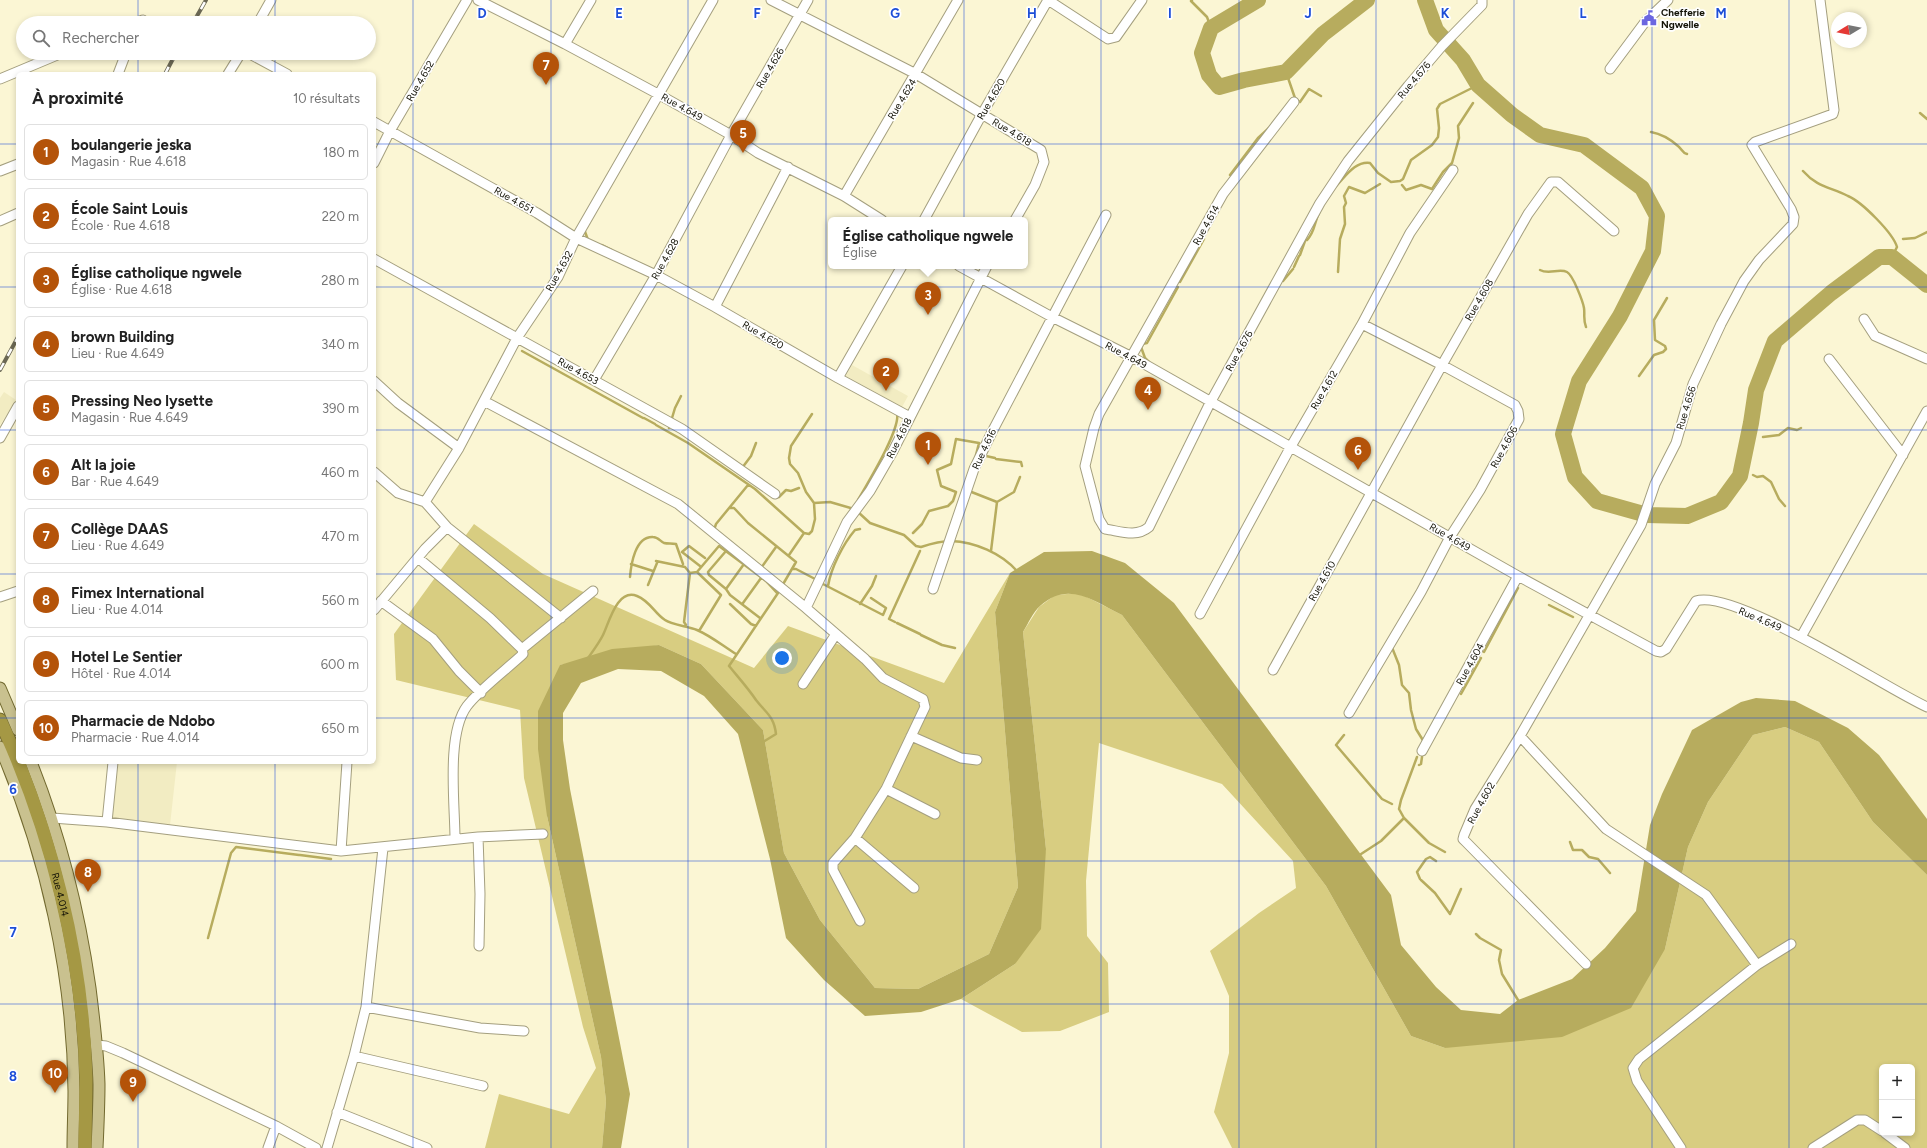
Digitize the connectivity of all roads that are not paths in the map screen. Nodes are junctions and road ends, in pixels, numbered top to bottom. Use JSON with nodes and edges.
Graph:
{"nodes":[{"id":1,"x":271,"y":0,"type":"edge"},
{"id":2,"x":467,"y":0,"type":"edge"},
{"id":3,"x":478,"y":0,"type":"edge"},
{"id":4,"x":591,"y":0,"type":"edge"},
{"id":5,"x":713,"y":0,"type":"edge"},
{"id":6,"x":771,"y":0,"type":"edge"},
{"id":7,"x":808,"y":0,"type":"edge"},
{"id":8,"x":958,"y":0,"type":"edge"},
{"id":9,"x":1048,"y":0,"type":"edge"},
{"id":10,"x":1142,"y":0,"type":"edge"},
{"id":11,"x":1482,"y":0,"type":"edge"},
{"id":12,"x":1668,"y":0,"type":"edge"},
{"id":13,"x":1820,"y":0,"type":"edge"},
{"id":14,"x":800,"y":15,"type":"junction"},
{"id":15,"x":262,"y":16,"type":"edge"},
{"id":16,"x":565,"y":44,"type":"junction"},
{"id":17,"x":45,"y":60,"type":"edge"},
{"id":18,"x":123,"y":60,"type":"edge"},
{"id":19,"x":237,"y":60,"type":"edge"},
{"id":20,"x":261,"y":60,"type":"edge"},
{"id":21,"x":1610,"y":69,"type":"dead end"},
{"id":22,"x":16,"y":72,"type":"edge"},
{"id":23,"x":17,"y":72,"type":"edge"},
{"id":24,"x":119,"y":72,"type":"edge"},
{"id":25,"x":229,"y":72,"type":"edge"},
{"id":26,"x":283,"y":72,"type":"edge"},
{"id":27,"x":916,"y":74,"type":"junction"},
{"id":28,"x":0,"y":79,"type":"edge"},
{"id":29,"x":658,"y":94,"type":"junction"},
{"id":30,"x":1294,"y":102,"type":"dead end"},
{"id":31,"x":982,"y":114,"type":"junction"},
{"id":32,"x":376,"y":123,"type":"edge"},
{"id":33,"x":390,"y":131,"type":"junction"},
{"id":34,"x":731,"y":135,"type":"junction"},
{"id":35,"x":376,"y":158,"type":"edge"},
{"id":36,"x":16,"y":165,"type":"edge"},
{"id":37,"x":788,"y":167,"type":"junction"},
{"id":38,"x":1453,"y":170,"type":"dead end"},
{"id":39,"x":0,"y":171,"type":"edge"},
{"id":40,"x":844,"y":196,"type":"junction"},
{"id":41,"x":16,"y":213,"type":"edge"},
{"id":42,"x":1106,"y":215,"type":"dead end"},
{"id":43,"x":877,"y":217,"type":"edge"},
{"id":44,"x":926,"y":217,"type":"edge"},
{"id":45,"x":1017,"y":217,"type":"edge"},
{"id":46,"x":0,"y":221,"type":"edge"},
{"id":47,"x":1614,"y":231,"type":"dead end"},
{"id":48,"x":576,"y":238,"type":"junction"},
{"id":49,"x":376,"y":260,"type":"edge"},
{"id":50,"x":900,"y":269,"type":"edge"},
{"id":51,"x":964,"y":269,"type":"edge"},
{"id":52,"x":985,"y":269,"type":"edge"},
{"id":53,"x":656,"y":275,"type":"junction"},
{"id":54,"x":980,"y":278,"type":"junction"},
{"id":55,"x":714,"y":307,"type":"junction"},
{"id":56,"x":1052,"y":317,"type":"junction"},
{"id":57,"x":1864,"y":319,"type":"dead end"},
{"id":58,"x":1362,"y":324,"type":"junction"},
{"id":59,"x":517,"y":338,"type":"junction"},
{"id":60,"x":1132,"y":357,"type":"junction"},
{"id":61,"x":1829,"y":359,"type":"dead end"},
{"id":62,"x":1927,"y":359,"type":"edge"},
{"id":63,"x":1442,"y":365,"type":"junction"},
{"id":64,"x":838,"y":378,"type":"junction"},
{"id":65,"x":594,"y":380,"type":"junction"},
{"id":66,"x":376,"y":383,"type":"edge"},
{"id":67,"x":484,"y":401,"type":"junction"},
{"id":68,"x":1210,"y":403,"type":"junction"},
{"id":69,"x":16,"y":410,"type":"edge"},
{"id":70,"x":1927,"y":411,"type":"edge"},
{"id":71,"x":910,"y":417,"type":"junction"},
{"id":72,"x":0,"y":438,"type":"edge"},
{"id":73,"x":460,"y":448,"type":"junction"},
{"id":74,"x":1290,"y":448,"type":"junction"},
{"id":75,"x":1903,"y":454,"type":"junction"},
{"id":76,"x":376,"y":474,"type":"edge"},
{"id":77,"x":1371,"y":492,"type":"junction"},
{"id":78,"x":775,"y":494,"type":"dead end"},
{"id":79,"x":425,"y":502,"type":"junction"},
{"id":80,"x":447,"y":527,"type":"junction"},
{"id":81,"x":1450,"y":537,"type":"junction"},
{"id":82,"x":418,"y":558,"type":"junction"},
{"id":83,"x":1518,"y":576,"type":"junction"},
{"id":84,"x":933,"y":589,"type":"dead end"},
{"id":85,"x":593,"y":591,"type":"dead end"},
{"id":86,"x":16,"y":592,"type":"edge"},
{"id":87,"x":0,"y":597,"type":"edge"},
{"id":88,"x":381,"y":601,"type":"junction"},
{"id":89,"x":376,"y":607,"type":"edge"},
{"id":90,"x":806,"y":608,"type":"junction"},
{"id":91,"x":1200,"y":614,"type":"dead end"},
{"id":92,"x":1589,"y":616,"type":"junction"},
{"id":93,"x":560,"y":618,"type":"junction"},
{"id":94,"x":836,"y":634,"type":"junction"},
{"id":95,"x":1801,"y":637,"type":"junction"},
{"id":96,"x":522,"y":649,"type":"junction"},
{"id":97,"x":1273,"y":670,"type":"dead end"},
{"id":98,"x":802,"y":684,"type":"dead end"},
{"id":99,"x":0,"y":688,"type":"edge"},
{"id":100,"x":481,"y":693,"type":"junction"},
{"id":101,"x":1927,"y":707,"type":"edge"},
{"id":102,"x":1349,"y":713,"type":"dead end"},
{"id":103,"x":0,"y":720,"type":"edge"},
{"id":104,"x":16,"y":725,"type":"edge"},
{"id":105,"x":911,"y":736,"type":"junction"},
{"id":106,"x":1520,"y":736,"type":"junction"},
{"id":107,"x":0,"y":747,"type":"edge"},
{"id":108,"x":1422,"y":751,"type":"dead end"},
{"id":109,"x":16,"y":759,"type":"edge"},
{"id":110,"x":976,"y":760,"type":"dead end"},
{"id":111,"x":18,"y":764,"type":"edge"},
{"id":112,"x":32,"y":764,"type":"edge"},
{"id":113,"x":113,"y":764,"type":"edge"},
{"id":114,"x":347,"y":764,"type":"edge"},
{"id":115,"x":4,"y":768,"type":"edge"},
{"id":116,"x":886,"y":789,"type":"junction"},
{"id":117,"x":935,"y":814,"type":"dead end"},
{"id":118,"x":52,"y":818,"type":"junction"},
{"id":119,"x":107,"y":822,"type":"junction"},
{"id":120,"x":543,"y":834,"type":"dead end"},
{"id":121,"x":478,"y":836,"type":"junction"},
{"id":122,"x":855,"y":838,"type":"junction"},
{"id":123,"x":455,"y":839,"type":"junction"},
{"id":124,"x":383,"y":848,"type":"junction"},
{"id":125,"x":341,"y":851,"type":"junction"},
{"id":126,"x":914,"y":888,"type":"dead end"},
{"id":127,"x":860,"y":921,"type":"dead end"},
{"id":128,"x":1791,"y":944,"type":"dead end"},
{"id":129,"x":479,"y":946,"type":"dead end"},
{"id":130,"x":1586,"y":964,"type":"dead end"},
{"id":131,"x":1756,"y":965,"type":"junction"},
{"id":132,"x":366,"y":1007,"type":"junction"},
{"id":133,"x":524,"y":1031,"type":"dead end"},
{"id":134,"x":96,"y":1045,"type":"junction"},
{"id":135,"x":354,"y":1056,"type":"junction"},
{"id":136,"x":483,"y":1086,"type":"dead end"},
{"id":137,"x":337,"y":1112,"type":"junction"},
{"id":138,"x":276,"y":1126,"type":"junction"},
{"id":139,"x":1879,"y":1129,"type":"edge"},
{"id":140,"x":1889,"y":1136,"type":"edge"},
{"id":141,"x":72,"y":1148,"type":"edge"},
{"id":142,"x":85,"y":1148,"type":"edge"},
{"id":143,"x":97,"y":1148,"type":"edge"},
{"id":144,"x":268,"y":1148,"type":"edge"},
{"id":145,"x":316,"y":1148,"type":"edge"},
{"id":146,"x":326,"y":1148,"type":"edge"},
{"id":147,"x":427,"y":1148,"type":"edge"},
{"id":148,"x":1681,"y":1148,"type":"edge"},
{"id":149,"x":1813,"y":1148,"type":"edge"},
{"id":150,"x":1905,"y":1148,"type":"edge"}],
"edges":[{"from":1,"to":15,"type":"street"},
{"from":2,"to":33,"type":"street","name":"Rue 4.652"},
{"from":3,"to":16,"type":"street","name":"Rue 4.649"},
{"from":4,"to":16,"type":"street"},
{"from":5,"to":29,"type":"street","name":"Rue 4.632"},
{"from":6,"to":14,"type":"street","name":"Rue 4.618"},
{"from":7,"to":14,"type":"street","name":"Rue 4.626"},
{"from":8,"to":27,"type":"street","name":"Rue 4.624"},
{"from":9,"to":10,"type":"street"},
{"from":9,"to":31,"type":"street","name":"Rue 4.620"},
{"from":11,"to":68,"type":"street","name":"Rue 4.676"},
{"from":12,"to":21,"type":"street"},
{"from":13,"to":92,"type":"street","name":"Rue 4.656"},
{"from":14,"to":27,"type":"street","name":"Rue 4.618"},
{"from":14,"to":34,"type":"street","name":"Rue 4.626"},
{"from":16,"to":29,"type":"street","name":"Rue 4.649"},
{"from":17,"to":23,"type":"street"},
{"from":18,"to":24,"type":"street"},
{"from":19,"to":25,"type":"street"},
{"from":20,"to":26,"type":"street"},
{"from":22,"to":28,"type":"street"},
{"from":27,"to":31,"type":"street","name":"Rue 4.618"},
{"from":27,"to":40,"type":"street","name":"Rue 4.624"},
{"from":29,"to":34,"type":"street","name":"Rue 4.649"},
{"from":29,"to":48,"type":"street","name":"Rue 4.632"},
{"from":30,"to":60,"type":"street","name":"Rue 4.614"},
{"from":31,"to":44,"type":"street","name":"Rue 4.620"},
{"from":31,"to":45,"type":"street","name":"Rue 4.618"},
{"from":32,"to":33,"type":"street","name":"Rue 4.651"},
{"from":33,"to":35,"type":"street","name":"Rue 4.652"},
{"from":33,"to":48,"type":"street","name":"Rue 4.651"},
{"from":34,"to":37,"type":"street","name":"Rue 4.649"},
{"from":34,"to":53,"type":"street","name":"Rue 4.628"},
{"from":36,"to":39,"type":"street"},
{"from":37,"to":40,"type":"street","name":"Rue 4.649"},
{"from":37,"to":55,"type":"street"},
{"from":38,"to":58,"type":"street","name":"Rue 4.612"},
{"from":40,"to":43,"type":"street","name":"Rue 4.649"},
{"from":41,"to":46,"type":"street"},
{"from":42,"to":56,"type":"street","name":"Rue 4.616"},
{"from":47,"to":63,"type":"street","name":"Rue 4.608"},
{"from":48,"to":53,"type":"street","name":"Rue 4.651"},
{"from":48,"to":59,"type":"street","name":"Rue 4.632"},
{"from":49,"to":59,"type":"street","name":"Rue 4.653"},
{"from":50,"to":64,"type":"street"},
{"from":51,"to":54,"type":"street","name":"Rue 4.649"},
{"from":52,"to":54,"type":"street","name":"Rue 4.618"},
{"from":53,"to":55,"type":"street","name":"Rue 4.620"},
{"from":53,"to":65,"type":"street","name":"Rue 4.628"},
{"from":54,"to":56,"type":"street","name":"Rue 4.649"},
{"from":54,"to":71,"type":"street","name":"Rue 4.618"},
{"from":55,"to":64,"type":"street","name":"Rue 4.620"},
{"from":56,"to":60,"type":"street","name":"Rue 4.649"},
{"from":56,"to":84,"type":"street","name":"Rue 4.616"},
{"from":57,"to":62,"type":"street"},
{"from":58,"to":63,"type":"street","name":"Rue 4.606"},
{"from":58,"to":74,"type":"street","name":"Rue 4.612"},
{"from":59,"to":65,"type":"street","name":"Rue 4.653"},
{"from":59,"to":67,"type":"street","name":"Rue 4.632"},
{"from":60,"to":68,"type":"street","name":"Rue 4.649"},
{"from":60,"to":68,"type":"street","name":"Rue 4.676"},
{"from":61,"to":75,"type":"street"},
{"from":63,"to":77,"type":"street","name":"Rue 4.608"},
{"from":63,"to":81,"type":"street","name":"Rue 4.606"},
{"from":64,"to":71,"type":"street","name":"Rue 4.620"},
{"from":65,"to":78,"type":"street","name":"Rue 4.653"},
{"from":66,"to":73,"type":"street"},
{"from":67,"to":73,"type":"street","name":"Rue 4.632"},
{"from":67,"to":90,"type":"street"},
{"from":68,"to":74,"type":"street","name":"Rue 4.649"},
{"from":69,"to":72,"type":"street"},
{"from":70,"to":75,"type":"street"},
{"from":71,"to":90,"type":"street","name":"Rue 4.618"},
{"from":73,"to":79,"type":"street","name":"Rue 4.632"},
{"from":74,"to":77,"type":"street","name":"Rue 4.649"},
{"from":74,"to":91,"type":"street","name":"Rue 4.612"},
{"from":75,"to":95,"type":"street"},
{"from":76,"to":79,"type":"street"},
{"from":77,"to":81,"type":"street","name":"Rue 4.649"},
{"from":77,"to":97,"type":"street","name":"Rue 4.610"},
{"from":79,"to":80,"type":"street"},
{"from":80,"to":82,"type":"street"},
{"from":80,"to":93,"type":"street"},
{"from":81,"to":83,"type":"street","name":"Rue 4.649"},
{"from":81,"to":102,"type":"street","name":"Rue 4.606"},
{"from":82,"to":88,"type":"street"},
{"from":82,"to":96,"type":"street"},
{"from":83,"to":92,"type":"street","name":"Rue 4.649"},
{"from":83,"to":108,"type":"street","name":"Rue 4.604"},
{"from":85,"to":93,"type":"street"},
{"from":86,"to":87,"type":"street"},
{"from":88,"to":89,"type":"street"},
{"from":88,"to":100,"type":"street"},
{"from":90,"to":94,"type":"street"},
{"from":92,"to":95,"type":"street","name":"Rue 4.649"},
{"from":92,"to":106,"type":"street","name":"Rue 4.602"},
{"from":93,"to":96,"type":"street"},
{"from":94,"to":98,"type":"street"},
{"from":94,"to":105,"type":"street"},
{"from":95,"to":101,"type":"street","name":"Rue 4.649"},
{"from":96,"to":100,"type":"street"},
{"from":99,"to":104,"type":"main road"},
{"from":100,"to":123,"type":"street"},
{"from":103,"to":109,"type":"highway","name":"Rue 4.014"},
{"from":105,"to":110,"type":"street"},
{"from":105,"to":116,"type":"street"},
{"from":106,"to":130,"type":"street","name":"Rue 4.602"},
{"from":106,"to":131,"type":"street"},
{"from":107,"to":115,"type":"main road"},
{"from":111,"to":142,"type":"highway","name":"Rue 4.014"},
{"from":112,"to":118,"type":"main road"},
{"from":113,"to":119,"type":"street"},
{"from":114,"to":125,"type":"street"},
{"from":115,"to":141,"type":"main road"},
{"from":116,"to":117,"type":"street"},
{"from":116,"to":122,"type":"street"},
{"from":118,"to":119,"type":"street"},
{"from":118,"to":134,"type":"main road"},
{"from":119,"to":125,"type":"street"},
{"from":120,"to":121,"type":"street"},
{"from":121,"to":123,"type":"street"},
{"from":121,"to":129,"type":"street"},
{"from":122,"to":126,"type":"street"},
{"from":122,"to":127,"type":"street"},
{"from":123,"to":124,"type":"street"},
{"from":124,"to":125,"type":"street"},
{"from":124,"to":132,"type":"street"},
{"from":128,"to":131,"type":"street"},
{"from":131,"to":148,"type":"street"},
{"from":132,"to":133,"type":"street"},
{"from":132,"to":135,"type":"street"},
{"from":134,"to":138,"type":"street"},
{"from":134,"to":143,"type":"main road"},
{"from":135,"to":136,"type":"street"},
{"from":135,"to":137,"type":"street"},
{"from":137,"to":146,"type":"street"},
{"from":137,"to":147,"type":"street"},
{"from":138,"to":144,"type":"street"},
{"from":138,"to":145,"type":"street"},
{"from":139,"to":149,"type":"street"},
{"from":140,"to":150,"type":"street"}]}
